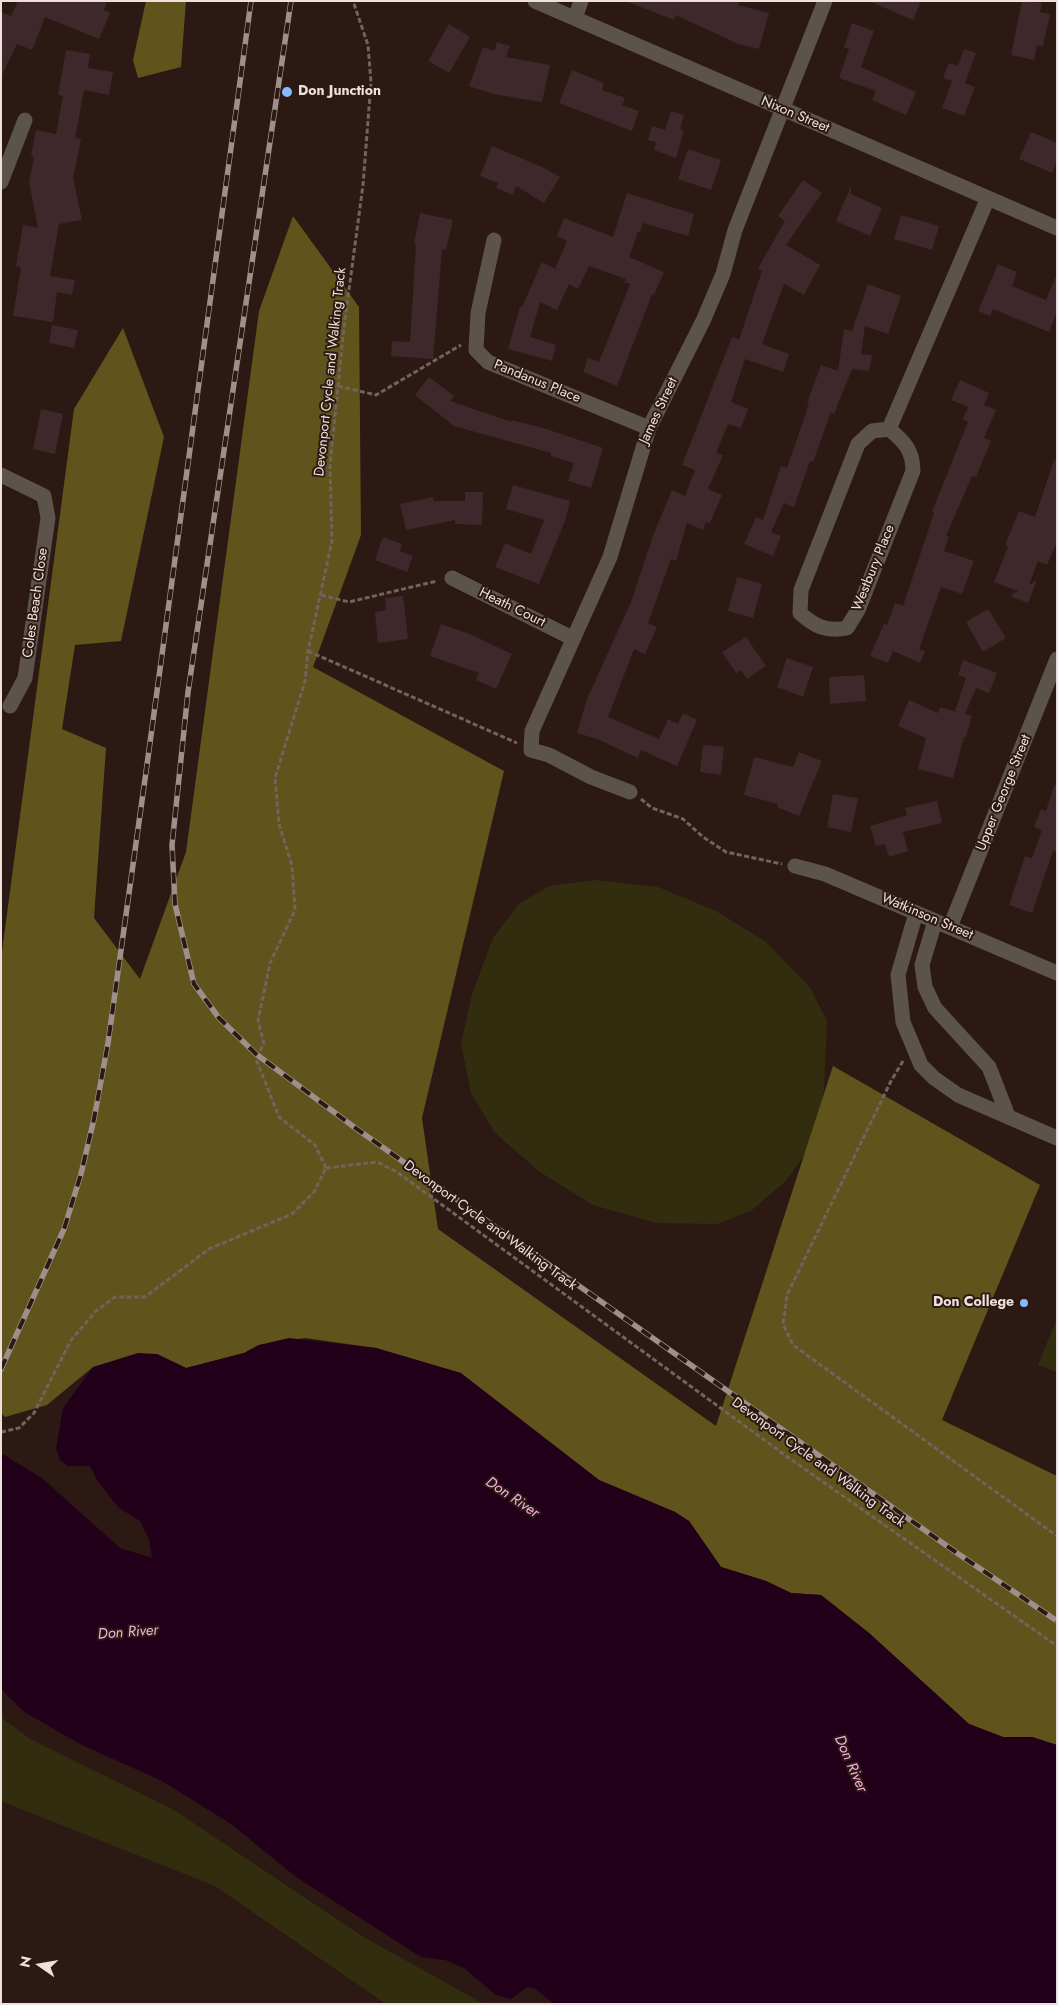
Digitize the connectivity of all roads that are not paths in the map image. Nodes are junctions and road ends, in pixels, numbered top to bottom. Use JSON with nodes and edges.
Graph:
{"nodes":[{"id":1,"x":535,"y":1,"type":"edge"},
{"id":2,"x":581,"y":1,"type":"edge"},
{"id":3,"x":825,"y":1,"type":"edge"},
{"id":4,"x":575,"y":18,"type":"junction"},
{"id":5,"x":781,"y":109,"type":"junction"},
{"id":6,"x":25,"y":120,"type":"dead end"},
{"id":7,"x":1,"y":182,"type":"edge"},
{"id":8,"x":988,"y":198,"type":"junction"},
{"id":9,"x":1057,"y":228,"type":"edge"},
{"id":10,"x":494,"y":240,"type":"dead end"},
{"id":11,"x":649,"y":428,"type":"junction"},
{"id":12,"x":889,"y":429,"type":"junction"},
{"id":13,"x":1,"y":475,"type":"edge"},
{"id":14,"x":452,"y":578,"type":"road end"},
{"id":15,"x":572,"y":638,"type":"junction"},
{"id":16,"x":1057,"y":658,"type":"edge"},
{"id":17,"x":10,"y":706,"type":"dead end"},
{"id":18,"x":630,"y":792,"type":"road end"},
{"id":19,"x":795,"y":866,"type":"road end"},
{"id":20,"x":916,"y":913,"type":"junction"},
{"id":21,"x":935,"y":921,"type":"junction"},
{"id":22,"x":950,"y":927,"type":"junction"},
{"id":23,"x":1057,"y":973,"type":"edge"},
{"id":24,"x":1008,"y":1116,"type":"junction"},
{"id":25,"x":1057,"y":1138,"type":"edge"}],
"edges":[{"from":1,"to":4,"type":"street","name":"Nixon Street"},
{"from":2,"to":4,"type":"street"},
{"from":3,"to":5,"type":"street","name":"James Street"},
{"from":4,"to":5,"type":"street","name":"Nixon Street"},
{"from":5,"to":8,"type":"street","name":"Nixon Street"},
{"from":5,"to":11,"type":"street","name":"James Street"},
{"from":6,"to":7,"type":"street"},
{"from":8,"to":9,"type":"street","name":"Nixon Street"},
{"from":8,"to":12,"type":"street"},
{"from":10,"to":11,"type":"street","name":"Pandanus Place"},
{"from":11,"to":15,"type":"street","name":"James Street"},
{"from":12,"to":12,"type":"street","name":"Westbury Place"},
{"from":13,"to":17,"type":"street","name":"Coles Beach Close"},
{"from":14,"to":15,"type":"street","name":"Heath Court"},
{"from":15,"to":18,"type":"street","name":"James Street"},
{"from":16,"to":22,"type":"street","name":"Upper George Street"},
{"from":19,"to":20,"type":"street","name":"Watkinson Street"},
{"from":20,"to":21,"type":"street","name":"Watkinson Street"},
{"from":20,"to":24,"type":"street"},
{"from":21,"to":22,"type":"street","name":"Watkinson Street"},
{"from":21,"to":24,"type":"street"},
{"from":22,"to":23,"type":"street","name":"Watkinson Street"},
{"from":24,"to":25,"type":"street"}]}
